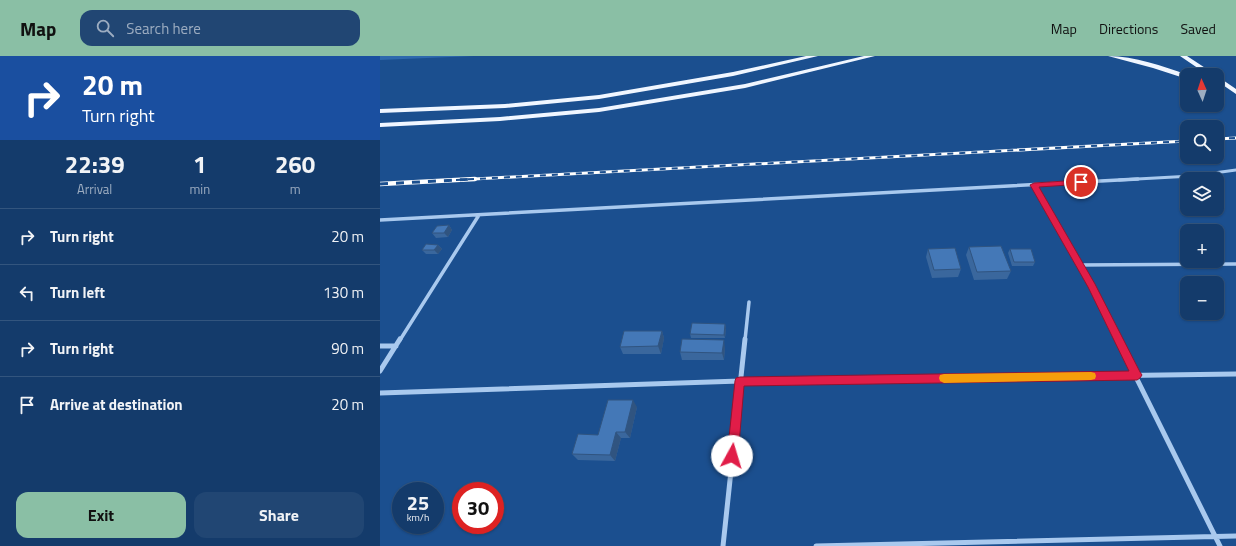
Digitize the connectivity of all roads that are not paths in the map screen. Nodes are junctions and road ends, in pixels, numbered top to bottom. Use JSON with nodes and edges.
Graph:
{"nodes":[{"id":1,"x":815,"y":56,"type":"edge"},
{"id":2,"x":872,"y":56,"type":"edge"},
{"id":3,"x":1111,"y":56,"type":"edge"},
{"id":4,"x":1183,"y":56,"type":"edge"},
{"id":5,"x":1202,"y":68,"type":"edge"},
{"id":6,"x":1180,"y":75,"type":"edge"},
{"id":7,"x":1224,"y":84,"type":"edge"},
{"id":8,"x":1224,"y":89,"type":"edge"},
{"id":9,"x":1236,"y":93,"type":"edge"},
{"id":10,"x":380,"y":111,"type":"edge"},
{"id":11,"x":380,"y":125,"type":"edge"},
{"id":12,"x":1236,"y":170,"type":"edge"},
{"id":13,"x":1034,"y":185,"type":"junction"},
{"id":14,"x":479,"y":215,"type":"junction"},
{"id":15,"x":380,"y":220,"type":"edge"},
{"id":16,"x":1236,"y":264,"type":"edge"},
{"id":17,"x":1079,"y":265,"type":"junction"},
{"id":18,"x":749,"y":302,"type":"dead end"},
{"id":19,"x":380,"y":346,"type":"edge"},
{"id":20,"x":396,"y":346,"type":"junction"},
{"id":21,"x":380,"y":371,"type":"edge"},
{"id":22,"x":1236,"y":374,"type":"edge"},
{"id":23,"x":1137,"y":375,"type":"junction"},
{"id":24,"x":740,"y":381,"type":"junction"},
{"id":25,"x":380,"y":393,"type":"edge"},
{"id":26,"x":1215,"y":536,"type":"junction"},
{"id":27,"x":1236,"y":536,"type":"edge"},
{"id":28,"x":723,"y":546,"type":"edge"},
{"id":29,"x":816,"y":546,"type":"edge"},
{"id":30,"x":1220,"y":546,"type":"edge"}],
"edges":[{"from":1,"to":10,"type":"main road"},
{"from":2,"to":11,"type":"main road"},
{"from":3,"to":6,"type":"main road"},
{"from":4,"to":5,"type":"main road"},
{"from":7,"to":9,"type":"main road"},
{"from":8,"to":9,"type":"main road"},
{"from":12,"to":13,"type":"street"},
{"from":13,"to":14,"type":"street"},
{"from":13,"to":17,"type":"street"},
{"from":14,"to":15,"type":"street"},
{"from":14,"to":20,"type":"street"},
{"from":16,"to":17,"type":"street"},
{"from":17,"to":23,"type":"street"},
{"from":18,"to":24,"type":"street"},
{"from":19,"to":20,"type":"street"},
{"from":20,"to":21,"type":"street"},
{"from":22,"to":23,"type":"street"},
{"from":23,"to":24,"type":"street"},
{"from":23,"to":26,"type":"street"},
{"from":24,"to":25,"type":"street"},
{"from":24,"to":28,"type":"street"},
{"from":26,"to":27,"type":"street"},
{"from":26,"to":29,"type":"street"},
{"from":26,"to":30,"type":"street"}]}
